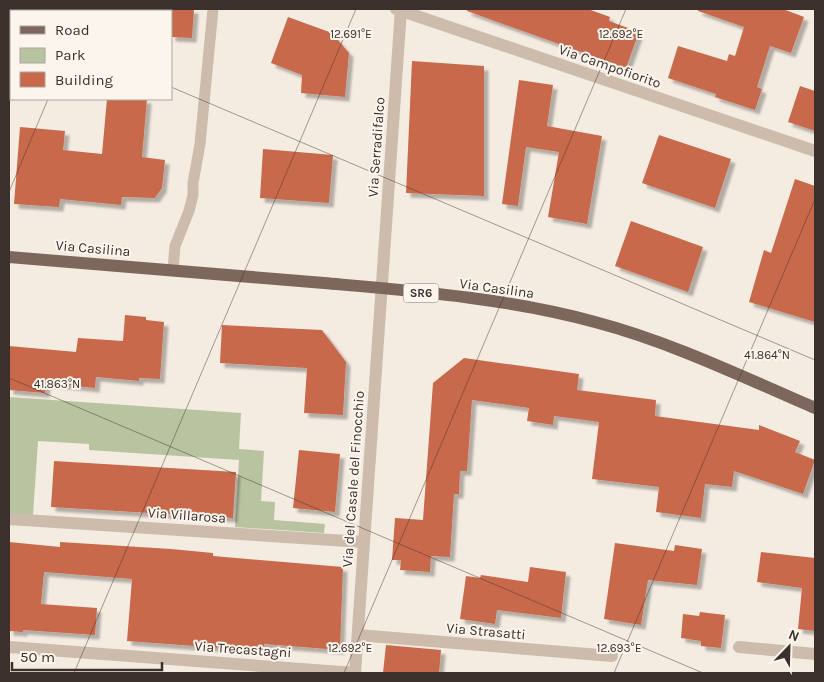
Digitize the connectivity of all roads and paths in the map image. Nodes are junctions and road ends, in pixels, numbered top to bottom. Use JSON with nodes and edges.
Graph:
{"nodes":[{"id":1,"x":213,"y":9,"type":"edge"},
{"id":2,"x":399,"y":9,"type":"edge"},
{"id":3,"x":815,"y":151,"type":"edge"},
{"id":4,"x":9,"y":256,"type":"edge"},
{"id":5,"x":173,"y":270,"type":"junction"},
{"id":6,"x":381,"y":288,"type":"junction"},
{"id":7,"x":815,"y":408,"type":"edge"},
{"id":8,"x":9,"y":518,"type":"edge"},
{"id":9,"x":363,"y":542,"type":"junction"},
{"id":10,"x":358,"y":635,"type":"junction"},
{"id":11,"x":9,"y":647,"type":"edge"},
{"id":12,"x":739,"y":647,"type":"dead end"},
{"id":13,"x":815,"y":654,"type":"edge"},
{"id":14,"x":612,"y":656,"type":"dead end"},
{"id":15,"x":354,"y":673,"type":"edge"}],
"edges":[{"from":1,"to":5,"type":"lane"},
{"from":2,"to":3,"type":"street","name":"Via Campofiorito"},
{"from":2,"to":6,"type":"street","name":"Via Serradifalco"},
{"from":4,"to":5,"type":"main road","name":"Via Casilina","number":"SR6"},
{"from":5,"to":6,"type":"main road","name":"Via Casilina","number":"SR6"},
{"from":6,"to":7,"type":"main road","name":"Via Casilina","number":"SR6"},
{"from":6,"to":9,"type":"street","name":"Via del Casale del Finocchio"},
{"from":8,"to":9,"type":"street","name":"Via Villarosa"},
{"from":9,"to":10,"type":"street","name":"Via del Casale del Finocchio"},
{"from":10,"to":14,"type":"street","name":"Via Strasatti"},
{"from":10,"to":15,"type":"street","name":"Via del Casale del Finocchio"},
{"from":11,"to":15,"type":"street","name":"Via Trecastagni"},
{"from":12,"to":13,"type":"street"}]}
